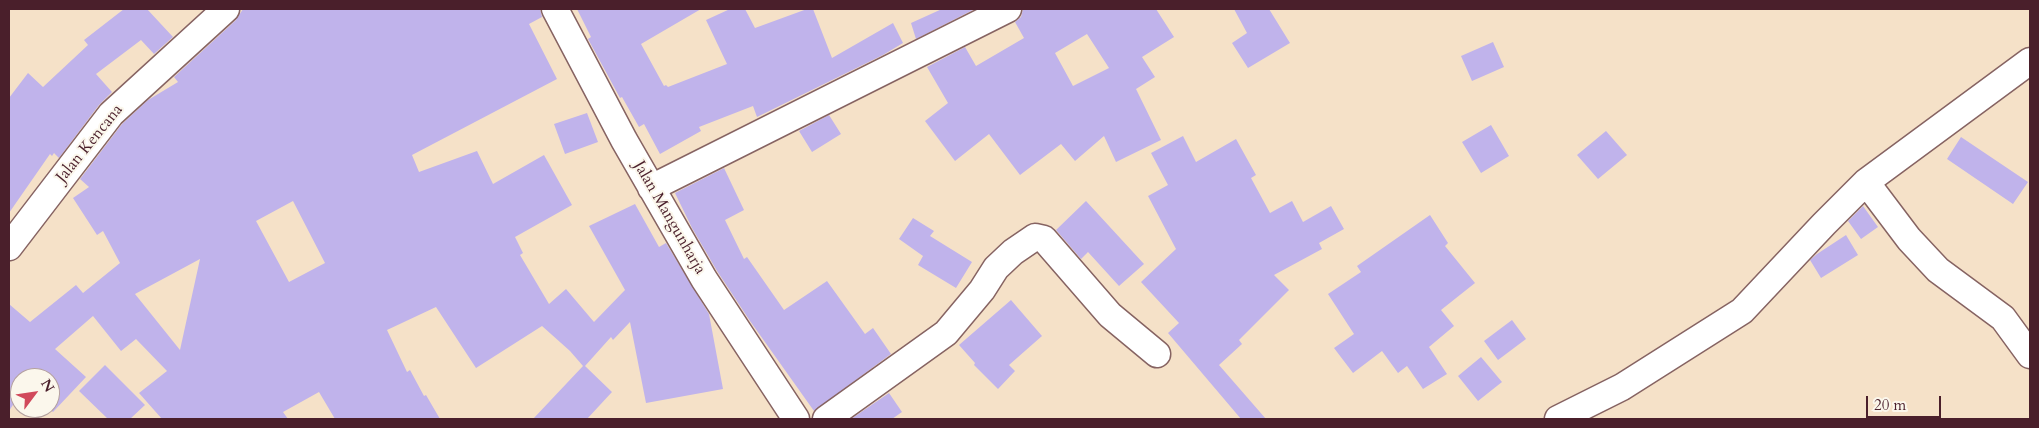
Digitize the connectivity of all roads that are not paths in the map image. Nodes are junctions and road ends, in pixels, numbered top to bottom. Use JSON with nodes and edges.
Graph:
{"nodes":[{"id":1,"x":226,"y":9,"type":"edge"},
{"id":2,"x":555,"y":9,"type":"edge"},
{"id":3,"x":1008,"y":9,"type":"edge"},
{"id":4,"x":2026,"y":70,"type":"edge"},
{"id":5,"x":1866,"y":182,"type":"junction"},
{"id":6,"x":651,"y":188,"type":"junction"},
{"id":7,"x":9,"y":247,"type":"edge"},
{"id":8,"x":1157,"y":354,"type":"dead end"},
{"id":9,"x":2030,"y":355,"type":"edge"},
{"id":10,"x":796,"y":419,"type":"edge"},
{"id":11,"x":826,"y":419,"type":"edge"},
{"id":12,"x":1558,"y":419,"type":"edge"}],
"edges":[{"from":1,"to":7,"type":"street","name":"Jalan Kencana"},
{"from":2,"to":6,"type":"street","name":"Jalan Mangunharja"},
{"from":3,"to":6,"type":"street"},
{"from":4,"to":5,"type":"street"},
{"from":5,"to":9,"type":"street"},
{"from":5,"to":12,"type":"street"},
{"from":6,"to":10,"type":"street","name":"Jalan Mangunharja"},
{"from":8,"to":11,"type":"street"}]}
